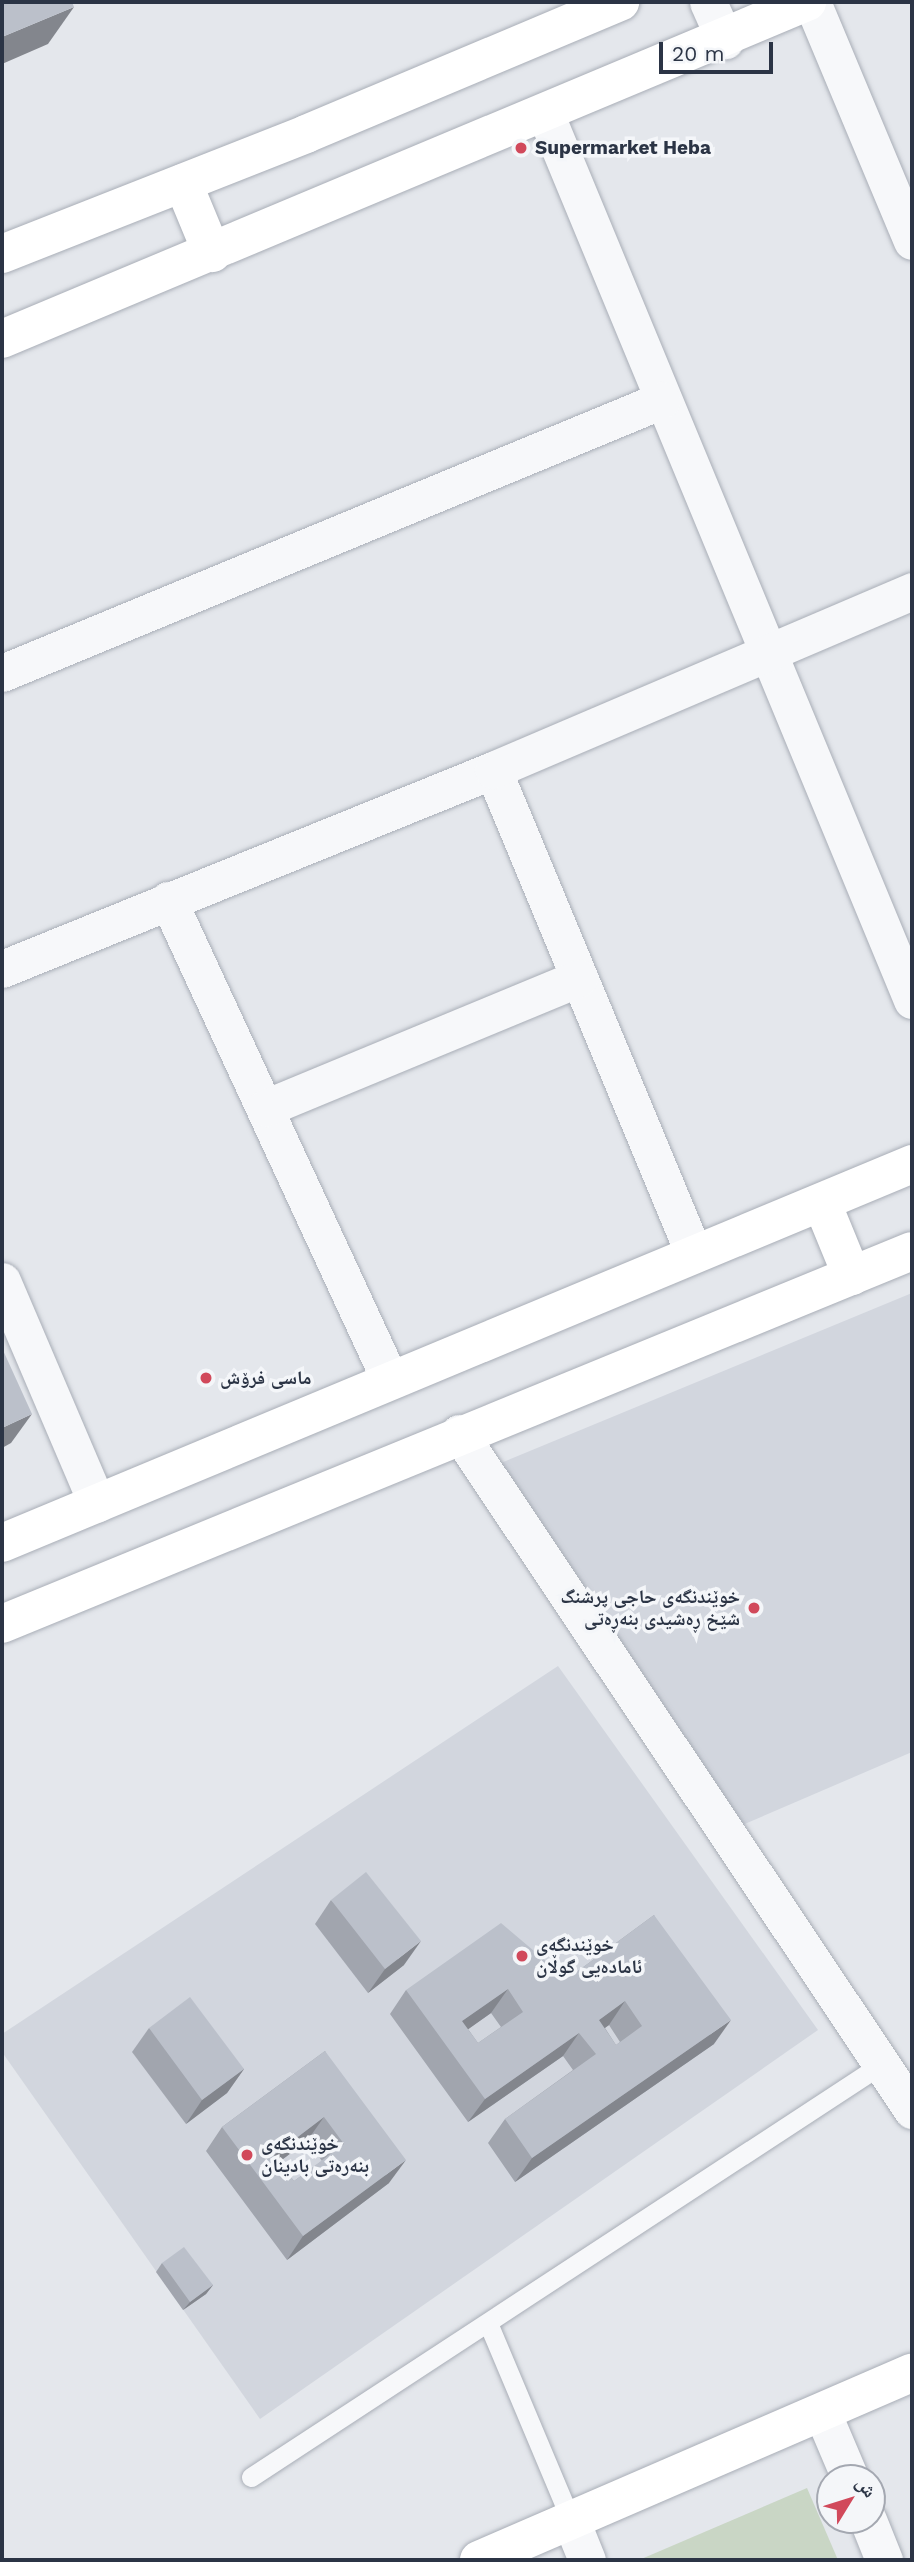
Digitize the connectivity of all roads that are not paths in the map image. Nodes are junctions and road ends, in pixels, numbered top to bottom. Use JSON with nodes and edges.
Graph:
{"nodes":[{"id":1,"x":620,"y":2,"type":"edge"},
{"id":2,"x":708,"y":2,"type":"edge"},
{"id":3,"x":809,"y":2,"type":"edge"},
{"id":4,"x":725,"y":40,"type":"junction"},
{"id":5,"x":545,"y":113,"type":"junction"},
{"id":6,"x":183,"y":183,"type":"junction"},
{"id":7,"x":912,"y":242,"type":"edge"},
{"id":8,"x":212,"y":253,"type":"junction"},
{"id":9,"x":2,"y":254,"type":"edge"},
{"id":10,"x":2,"y":339,"type":"edge"},
{"id":11,"x":662,"y":400,"type":"junction"},
{"id":12,"x":912,"y":591,"type":"edge"},
{"id":13,"x":766,"y":651,"type":"junction"},
{"id":14,"x":2,"y":673,"type":"edge"},
{"id":15,"x":493,"y":770,"type":"junction"},
{"id":16,"x":168,"y":900,"type":"junction"},
{"id":17,"x":2,"y":970,"type":"edge"},
{"id":18,"x":579,"y":978,"type":"junction"},
{"id":19,"x":912,"y":1000,"type":"edge"},
{"id":20,"x":265,"y":1108,"type":"junction"},
{"id":21,"x":912,"y":1164,"type":"edge"},
{"id":22,"x":822,"y":1203,"type":"junction"},
{"id":23,"x":912,"y":1251,"type":"edge"},
{"id":24,"x":694,"y":1254,"type":"junction"},
{"id":25,"x":852,"y":1276,"type":"junction"},
{"id":26,"x":2,"y":1281,"type":"edge"},
{"id":27,"x":390,"y":1380,"type":"junction"},
{"id":28,"x":459,"y":1433,"type":"junction"},
{"id":29,"x":97,"y":1504,"type":"junction"},
{"id":30,"x":2,"y":1543,"type":"edge"},
{"id":31,"x":2,"y":1625,"type":"edge"},
{"id":32,"x":882,"y":2064,"type":"junction"},
{"id":33,"x":912,"y":2110,"type":"edge"},
{"id":34,"x":488,"y":2323,"type":"junction"},
{"id":35,"x":912,"y":2373,"type":"edge"},
{"id":36,"x":822,"y":2412,"type":"junction"},
{"id":37,"x":844,"y":2464,"type":"edge"},
{"id":38,"x":251,"y":2477,"type":"dead end"},
{"id":39,"x":572,"y":2523,"type":"junction"},
{"id":40,"x":873,"y":2534,"type":"edge"},
{"id":41,"x":479,"y":2560,"type":"edge"},
{"id":42,"x":587,"y":2560,"type":"edge"},
{"id":43,"x":884,"y":2560,"type":"edge"}],
"edges":[{"from":1,"to":6,"type":"street"},
{"from":2,"to":4,"type":"street"},
{"from":3,"to":4,"type":"street"},
{"from":3,"to":7,"type":"street"},
{"from":4,"to":5,"type":"street"},
{"from":5,"to":8,"type":"street"},
{"from":5,"to":11,"type":"street"},
{"from":6,"to":8,"type":"street"},
{"from":6,"to":9,"type":"street"},
{"from":8,"to":10,"type":"street"},
{"from":11,"to":13,"type":"street"},
{"from":11,"to":14,"type":"street"},
{"from":12,"to":13,"type":"street"},
{"from":13,"to":15,"type":"street"},
{"from":13,"to":19,"type":"street"},
{"from":15,"to":16,"type":"street"},
{"from":15,"to":18,"type":"street"},
{"from":16,"to":17,"type":"street"},
{"from":16,"to":20,"type":"street"},
{"from":18,"to":20,"type":"street"},
{"from":18,"to":24,"type":"street"},
{"from":20,"to":27,"type":"street"},
{"from":21,"to":22,"type":"street"},
{"from":22,"to":24,"type":"street"},
{"from":22,"to":25,"type":"street"},
{"from":23,"to":25,"type":"street"},
{"from":24,"to":27,"type":"street"},
{"from":25,"to":28,"type":"street"},
{"from":26,"to":29,"type":"street"},
{"from":27,"to":29,"type":"street"},
{"from":28,"to":31,"type":"street"},
{"from":28,"to":32,"type":"street"},
{"from":29,"to":30,"type":"street"},
{"from":32,"to":33,"type":"street"},
{"from":32,"to":34,"type":"lane"},
{"from":34,"to":38,"type":"lane"},
{"from":34,"to":39,"type":"lane"},
{"from":35,"to":36,"type":"street"},
{"from":36,"to":37,"type":"street"},
{"from":36,"to":39,"type":"street"},
{"from":39,"to":41,"type":"street"},
{"from":39,"to":42,"type":"street"},
{"from":40,"to":43,"type":"street"}]}
